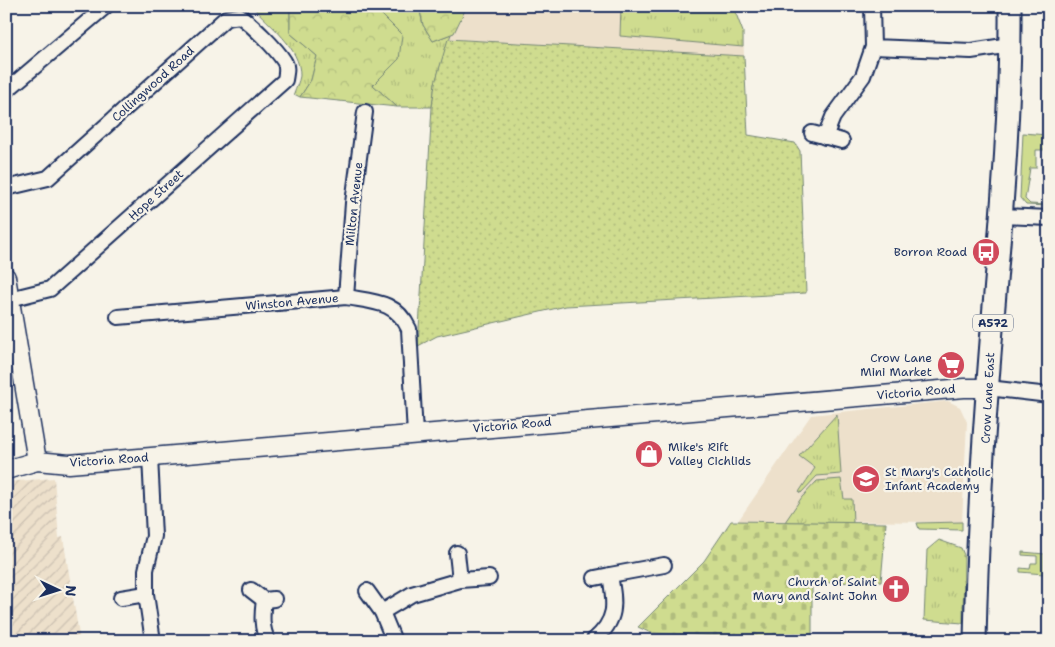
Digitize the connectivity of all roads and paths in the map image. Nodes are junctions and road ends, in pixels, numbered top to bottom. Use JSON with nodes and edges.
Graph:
{"nodes":[{"id":1,"x":106,"y":6,"type":"edge"},
{"id":2,"x":872,"y":6,"type":"edge"},
{"id":3,"x":1010,"y":6,"type":"edge"},
{"id":4,"x":1010,"y":45,"type":"junction"},
{"id":5,"x":873,"y":47,"type":"junction"},
{"id":6,"x":287,"y":70,"type":"joint"},
{"id":7,"x":6,"y":91,"type":"edge"},
{"id":8,"x":365,"y":112,"type":"dead end"},
{"id":9,"x":842,"y":141,"type":"dead end"},
{"id":10,"x":6,"y":188,"type":"edge"},
{"id":11,"x":1002,"y":216,"type":"junction"},
{"id":12,"x":1049,"y":218,"type":"edge"},
{"id":13,"x":6,"y":277,"type":"edge"},
{"id":14,"x":346,"y":297,"type":"junction"},
{"id":15,"x":10,"y":299,"type":"junction"},
{"id":16,"x":118,"y":317,"type":"dead end"},
{"id":17,"x":988,"y":388,"type":"junction"},
{"id":18,"x":1049,"y":395,"type":"edge"},
{"id":19,"x":415,"y":434,"type":"junction"},
{"id":20,"x":150,"y":457,"type":"junction"},
{"id":21,"x":38,"y":461,"type":"junction"},
{"id":22,"x":6,"y":470,"type":"edge"},
{"id":23,"x":457,"y":553,"type":"dead end"},
{"id":24,"x":664,"y":565,"type":"dead end"},
{"id":25,"x":610,"y":575,"type":"junction"},
{"id":26,"x":489,"y":578,"type":"dead end"},
{"id":27,"x":596,"y":578,"type":"dead end"},
{"id":28,"x":460,"y":580,"type":"junction"},
{"id":29,"x":251,"y":590,"type":"dead end"},
{"id":30,"x":367,"y":591,"type":"dead end"},
{"id":31,"x":146,"y":594,"type":"junction"},
{"id":32,"x":121,"y":598,"type":"dead end"},
{"id":33,"x":382,"y":612,"type":"junction"},
{"id":34,"x":153,"y":641,"type":"edge"},
{"id":35,"x":268,"y":641,"type":"edge"},
{"id":36,"x":394,"y":641,"type":"edge"},
{"id":37,"x":593,"y":641,"type":"edge"},
{"id":38,"x":975,"y":641,"type":"edge"}],
"edges":[{"from":1,"to":7,"type":"street"},
{"from":2,"to":5,"type":"street"},
{"from":3,"to":4,"type":"main road","name":"Crow Lane East","number":"A572"},
{"from":4,"to":5,"type":"street"},
{"from":4,"to":11,"type":"main road","name":"Crow Lane East","number":"A572"},
{"from":5,"to":9,"type":"street"},
{"from":6,"to":10,"type":"street","name":"Collingwood Road"},
{"from":6,"to":15,"type":"street","name":"Hope Street"},
{"from":8,"to":14,"type":"street","name":"Milton Avenue"},
{"from":11,"to":12,"type":"street"},
{"from":11,"to":17,"type":"main road","name":"Crow Lane East","number":"A572"},
{"from":13,"to":15,"type":"street"},
{"from":14,"to":16,"type":"street","name":"Winston Avenue"},
{"from":14,"to":19,"type":"street","name":"Winston Avenue"},
{"from":15,"to":21,"type":"street"},
{"from":17,"to":18,"type":"street"},
{"from":17,"to":19,"type":"street","name":"Victoria Road"},
{"from":17,"to":38,"type":"main road","name":"Crow Lane East","number":"A572"},
{"from":19,"to":20,"type":"street","name":"Victoria Road"},
{"from":20,"to":21,"type":"street","name":"Victoria Road"},
{"from":20,"to":31,"type":"street"},
{"from":21,"to":22,"type":"street"},
{"from":23,"to":28,"type":"street"},
{"from":24,"to":25,"type":"street"},
{"from":25,"to":27,"type":"street"},
{"from":25,"to":37,"type":"street"},
{"from":26,"to":28,"type":"street"},
{"from":28,"to":33,"type":"street"},
{"from":29,"to":35,"type":"street"},
{"from":30,"to":33,"type":"street"},
{"from":31,"to":32,"type":"street"},
{"from":31,"to":34,"type":"street"},
{"from":33,"to":36,"type":"street"}]}
